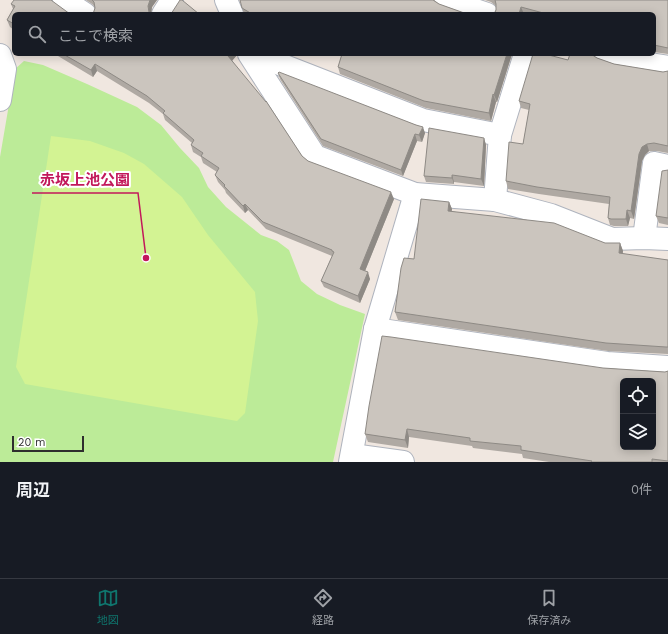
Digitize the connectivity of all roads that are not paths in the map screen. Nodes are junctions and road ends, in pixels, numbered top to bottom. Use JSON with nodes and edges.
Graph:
{"nodes":[{"id":1,"x":64,"y":0,"type":"edge"},
{"id":2,"x":172,"y":0,"type":"edge"},
{"id":3,"x":226,"y":0,"type":"edge"},
{"id":4,"x":446,"y":0,"type":"edge"},
{"id":5,"x":82,"y":12,"type":"edge"},
{"id":6,"x":164,"y":12,"type":"edge"},
{"id":7,"x":231,"y":12,"type":"edge"},
{"id":8,"x":481,"y":12,"type":"edge"},
{"id":9,"x":0,"y":55,"type":"edge"},
{"id":10,"x":250,"y":56,"type":"edge"},
{"id":11,"x":259,"y":56,"type":"edge"},
{"id":12,"x":524,"y":56,"type":"edge"},
{"id":13,"x":610,"y":56,"type":"edge"},
{"id":14,"x":668,"y":67,"type":"edge"},
{"id":15,"x":0,"y":100,"type":"edge"},
{"id":16,"x":500,"y":135,"type":"junction"},
{"id":17,"x":668,"y":166,"type":"edge"},
{"id":18,"x":415,"y":194,"type":"junction"},
{"id":19,"x":495,"y":200,"type":"junction"},
{"id":20,"x":644,"y":238,"type":"junction"},
{"id":21,"x":668,"y":239,"type":"edge"},
{"id":22,"x":375,"y":329,"type":"junction"},
{"id":23,"x":668,"y":367,"type":"edge"},
{"id":24,"x":351,"y":459,"type":"edge"},
{"id":25,"x":403,"y":462,"type":"edge"}],
"edges":[{"from":1,"to":5,"type":"street"},
{"from":2,"to":6,"type":"street"},
{"from":3,"to":7,"type":"street"},
{"from":4,"to":8,"type":"street"},
{"from":9,"to":15,"type":"street"},
{"from":10,"to":18,"type":"street"},
{"from":11,"to":16,"type":"street"},
{"from":12,"to":16,"type":"street"},
{"from":13,"to":14,"type":"street"},
{"from":16,"to":19,"type":"street"},
{"from":17,"to":20,"type":"street"},
{"from":18,"to":19,"type":"street"},
{"from":18,"to":22,"type":"street"},
{"from":19,"to":20,"type":"street"},
{"from":20,"to":21,"type":"street"},
{"from":22,"to":23,"type":"street"},
{"from":22,"to":24,"type":"street"},
{"from":24,"to":25,"type":"street"}]}
